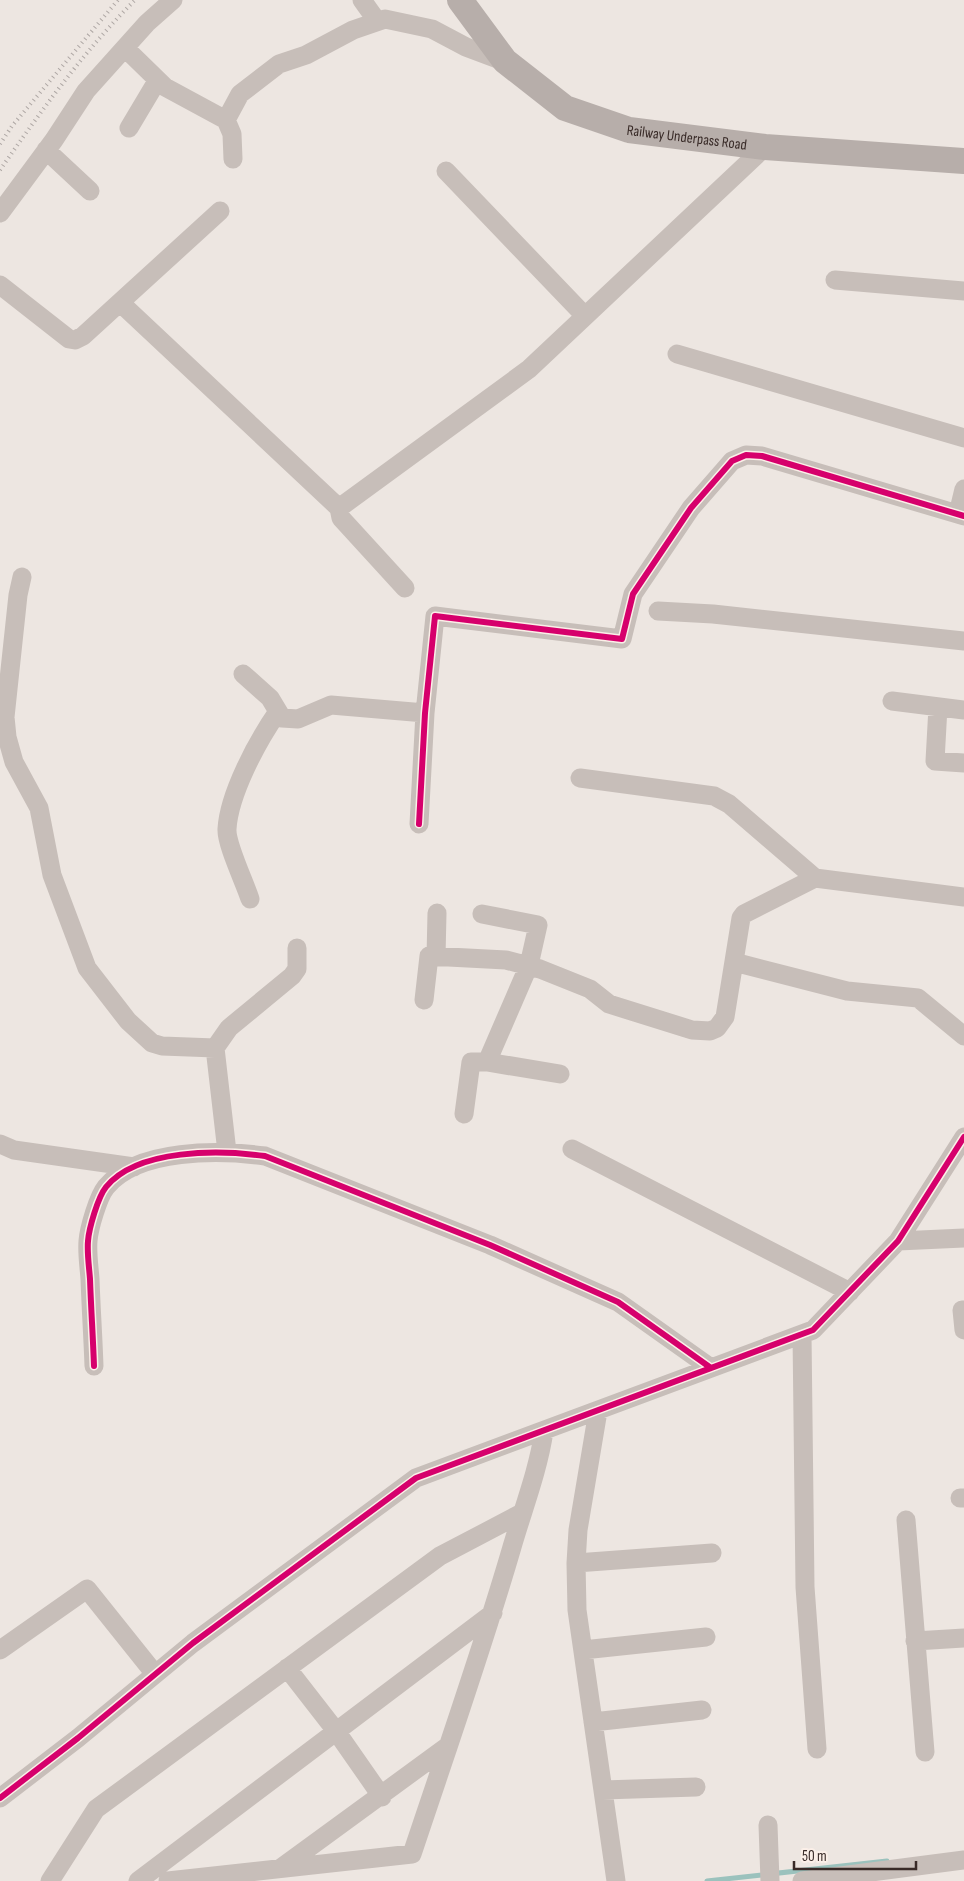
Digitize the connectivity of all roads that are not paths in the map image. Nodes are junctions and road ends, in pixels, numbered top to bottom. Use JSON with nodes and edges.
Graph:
{"nodes":[{"id":1,"x":174,"y":0,"type":"edge"},
{"id":2,"x":362,"y":0,"type":"edge"},
{"id":3,"x":460,"y":0,"type":"edge"},
{"id":4,"x":377,"y":21,"type":"junction"},
{"id":5,"x":125,"y":48,"type":"junction"},
{"id":6,"x":502,"y":58,"type":"junction"},
{"id":7,"x":157,"y":81,"type":"junction"},
{"id":8,"x":226,"y":120,"type":"junction"},
{"id":9,"x":129,"y":128,"type":"dead end"},
{"id":10,"x":766,"y":148,"type":"junction"},
{"id":11,"x":46,"y":150,"type":"junction"},
{"id":12,"x":233,"y":158,"type":"dead end"},
{"id":13,"x":964,"y":161,"type":"edge"},
{"id":14,"x":446,"y":171,"type":"dead end"},
{"id":15,"x":90,"y":191,"type":"dead end"},
{"id":16,"x":220,"y":211,"type":"dead end"},
{"id":17,"x":0,"y":213,"type":"edge"},
{"id":18,"x":835,"y":280,"type":"dead end"},
{"id":19,"x":0,"y":285,"type":"edge"},
{"id":20,"x":964,"y":291,"type":"edge"},
{"id":21,"x":127,"y":309,"type":"dead end"},
{"id":22,"x":585,"y":316,"type":"junction"},
{"id":23,"x":676,"y":354,"type":"dead end"},
{"id":24,"x":964,"y":438,"type":"edge"},
{"id":25,"x":964,"y":489,"type":"edge"},
{"id":26,"x":339,"y":508,"type":"junction"},
{"id":27,"x":961,"y":515,"type":"edge"},
{"id":28,"x":22,"y":576,"type":"dead end"},
{"id":29,"x":405,"y":588,"type":"dead end"},
{"id":30,"x":658,"y":611,"type":"dead end"},
{"id":31,"x":964,"y":641,"type":"edge"},
{"id":32,"x":243,"y":674,"type":"dead end"},
{"id":33,"x":892,"y":701,"type":"dead end"},
{"id":34,"x":938,"y":707,"type":"junction"},
{"id":35,"x":964,"y":710,"type":"edge"},
{"id":36,"x":277,"y":713,"type":"junction"},
{"id":37,"x":425,"y":713,"type":"junction"},
{"id":38,"x":964,"y":763,"type":"edge"},
{"id":39,"x":580,"y":778,"type":"dead end"},
{"id":40,"x":419,"y":824,"type":"dead end"},
{"id":41,"x":815,"y":878,"type":"junction"},
{"id":42,"x":964,"y":897,"type":"edge"},
{"id":43,"x":250,"y":899,"type":"dead end"},
{"id":44,"x":437,"y":913,"type":"dead end"},
{"id":45,"x":482,"y":914,"type":"dead end"},
{"id":46,"x":296,"y":948,"type":"dead end"},
{"id":47,"x":436,"y":957,"type":"junction"},
{"id":48,"x":734,"y":962,"type":"junction"},
{"id":49,"x":529,"y":965,"type":"junction"},
{"id":50,"x":424,"y":1000,"type":"dead end"},
{"id":51,"x":964,"y":1036,"type":"edge"},
{"id":52,"x":216,"y":1048,"type":"junction"},
{"id":53,"x":487,"y":1062,"type":"junction"},
{"id":54,"x":560,"y":1074,"type":"dead end"},
{"id":55,"x":464,"y":1114,"type":"dead end"},
{"id":56,"x":964,"y":1137,"type":"edge"},
{"id":57,"x":0,"y":1144,"type":"edge"},
{"id":58,"x":572,"y":1148,"type":"dead end"},
{"id":59,"x":227,"y":1152,"type":"junction"},
{"id":60,"x":134,"y":1167,"type":"junction"},
{"id":61,"x":964,"y":1238,"type":"edge"},
{"id":62,"x":898,"y":1242,"type":"junction"},
{"id":63,"x":850,"y":1292,"type":"junction"},
{"id":64,"x":964,"y":1310,"type":"edge"},
{"id":65,"x":964,"y":1330,"type":"edge"},
{"id":66,"x":802,"y":1334,"type":"junction"},
{"id":67,"x":94,"y":1366,"type":"dead end"},
{"id":68,"x":712,"y":1368,"type":"junction"},
{"id":69,"x":598,"y":1411,"type":"junction"},
{"id":70,"x":544,"y":1431,"type":"junction"},
{"id":71,"x":522,"y":1513,"type":"junction"},
{"id":72,"x":906,"y":1520,"type":"dead end"},
{"id":73,"x":712,"y":1553,"type":"dead end"},
{"id":74,"x":576,"y":1562,"type":"junction"},
{"id":75,"x":493,"y":1612,"type":"junction"},
{"id":76,"x":706,"y":1637,"type":"dead end"},
{"id":77,"x":964,"y":1638,"type":"edge"},
{"id":78,"x":915,"y":1641,"type":"junction"},
{"id":79,"x":0,"y":1650,"type":"edge"},
{"id":80,"x":583,"y":1650,"type":"junction"},
{"id":81,"x":286,"y":1668,"type":"junction"},
{"id":82,"x":155,"y":1674,"type":"junction"},
{"id":83,"x":702,"y":1710,"type":"dead end"},
{"id":84,"x":593,"y":1722,"type":"junction"},
{"id":85,"x":336,"y":1731,"type":"junction"},
{"id":86,"x":448,"y":1746,"type":"junction"},
{"id":87,"x":817,"y":1749,"type":"dead end"},
{"id":88,"x":925,"y":1752,"type":"dead end"},
{"id":89,"x":696,"y":1787,"type":"dead end"},
{"id":90,"x":603,"y":1790,"type":"junction"},
{"id":91,"x":382,"y":1796,"type":"junction"},
{"id":92,"x":0,"y":1798,"type":"edge"},
{"id":93,"x":768,"y":1825,"type":"dead end"},
{"id":94,"x":964,"y":1860,"type":"edge"},
{"id":95,"x":280,"y":1868,"type":"junction"},
{"id":96,"x":770,"y":1877,"type":"edge"},
{"id":97,"x":50,"y":1881,"type":"edge"},
{"id":98,"x":138,"y":1881,"type":"edge"},
{"id":99,"x":168,"y":1881,"type":"edge"},
{"id":100,"x":611,"y":1881,"type":"edge"},
{"id":101,"x":802,"y":1881,"type":"edge"}],
"edges":[{"from":1,"to":5,"type":"street"},
{"from":2,"to":4,"type":"street"},
{"from":3,"to":6,"type":"street","name":"Railway Underpass Road"},
{"from":4,"to":6,"type":"street"},
{"from":4,"to":8,"type":"street"},
{"from":5,"to":7,"type":"street"},
{"from":5,"to":11,"type":"street"},
{"from":6,"to":10,"type":"street","name":"Railway Underpass Road"},
{"from":7,"to":8,"type":"street"},
{"from":7,"to":9,"type":"street"},
{"from":8,"to":12,"type":"street"},
{"from":10,"to":13,"type":"street","name":"Railway Underpass Road"},
{"from":10,"to":22,"type":"street"},
{"from":11,"to":15,"type":"street"},
{"from":11,"to":17,"type":"street"},
{"from":14,"to":22,"type":"street"},
{"from":16,"to":19,"type":"street"},
{"from":18,"to":20,"type":"street"},
{"from":21,"to":26,"type":"street"},
{"from":22,"to":26,"type":"street"},
{"from":23,"to":24,"type":"street"},
{"from":25,"to":27,"type":"street"},
{"from":26,"to":29,"type":"street"},
{"from":27,"to":37,"type":"street"},
{"from":28,"to":52,"type":"street"},
{"from":30,"to":31,"type":"street"},
{"from":32,"to":36,"type":"street"},
{"from":33,"to":34,"type":"street"},
{"from":34,"to":35,"type":"street"},
{"from":34,"to":38,"type":"street"},
{"from":36,"to":37,"type":"street"},
{"from":36,"to":43,"type":"street"},
{"from":37,"to":40,"type":"street"},
{"from":39,"to":41,"type":"street"},
{"from":41,"to":42,"type":"street"},
{"from":41,"to":48,"type":"street"},
{"from":44,"to":47,"type":"street"},
{"from":45,"to":49,"type":"street"},
{"from":46,"to":52,"type":"street"},
{"from":47,"to":49,"type":"street"},
{"from":47,"to":50,"type":"street"},
{"from":48,"to":49,"type":"street"},
{"from":48,"to":51,"type":"street"},
{"from":49,"to":53,"type":"street"},
{"from":52,"to":59,"type":"street"},
{"from":53,"to":54,"type":"street"},
{"from":53,"to":55,"type":"street"},
{"from":56,"to":62,"type":"street"},
{"from":57,"to":60,"type":"street"},
{"from":58,"to":63,"type":"street"},
{"from":59,"to":60,"type":"street"},
{"from":59,"to":68,"type":"street"},
{"from":60,"to":67,"type":"street"},
{"from":61,"to":62,"type":"street"},
{"from":62,"to":63,"type":"street"},
{"from":63,"to":66,"type":"street"},
{"from":64,"to":65,"type":"street"},
{"from":66,"to":68,"type":"street"},
{"from":66,"to":87,"type":"street"},
{"from":68,"to":69,"type":"street"},
{"from":69,"to":70,"type":"street"},
{"from":69,"to":74,"type":"street"},
{"from":70,"to":71,"type":"street"},
{"from":70,"to":82,"type":"street"},
{"from":71,"to":75,"type":"street"},
{"from":71,"to":81,"type":"street"},
{"from":72,"to":78,"type":"street"},
{"from":73,"to":74,"type":"street"},
{"from":74,"to":80,"type":"street"},
{"from":75,"to":85,"type":"street"},
{"from":75,"to":86,"type":"street"},
{"from":76,"to":80,"type":"street"},
{"from":77,"to":78,"type":"street"},
{"from":78,"to":88,"type":"street"},
{"from":79,"to":82,"type":"street"},
{"from":80,"to":84,"type":"street"},
{"from":81,"to":85,"type":"street"},
{"from":81,"to":97,"type":"street"},
{"from":82,"to":92,"type":"street"},
{"from":83,"to":84,"type":"street"},
{"from":84,"to":90,"type":"street"},
{"from":85,"to":91,"type":"street"},
{"from":85,"to":98,"type":"street"},
{"from":86,"to":91,"type":"street"},
{"from":86,"to":95,"type":"street"},
{"from":89,"to":90,"type":"street"},
{"from":90,"to":100,"type":"street"},
{"from":91,"to":95,"type":"street"},
{"from":93,"to":96,"type":"street"},
{"from":94,"to":101,"type":"street"},
{"from":95,"to":99,"type":"street"}]}
